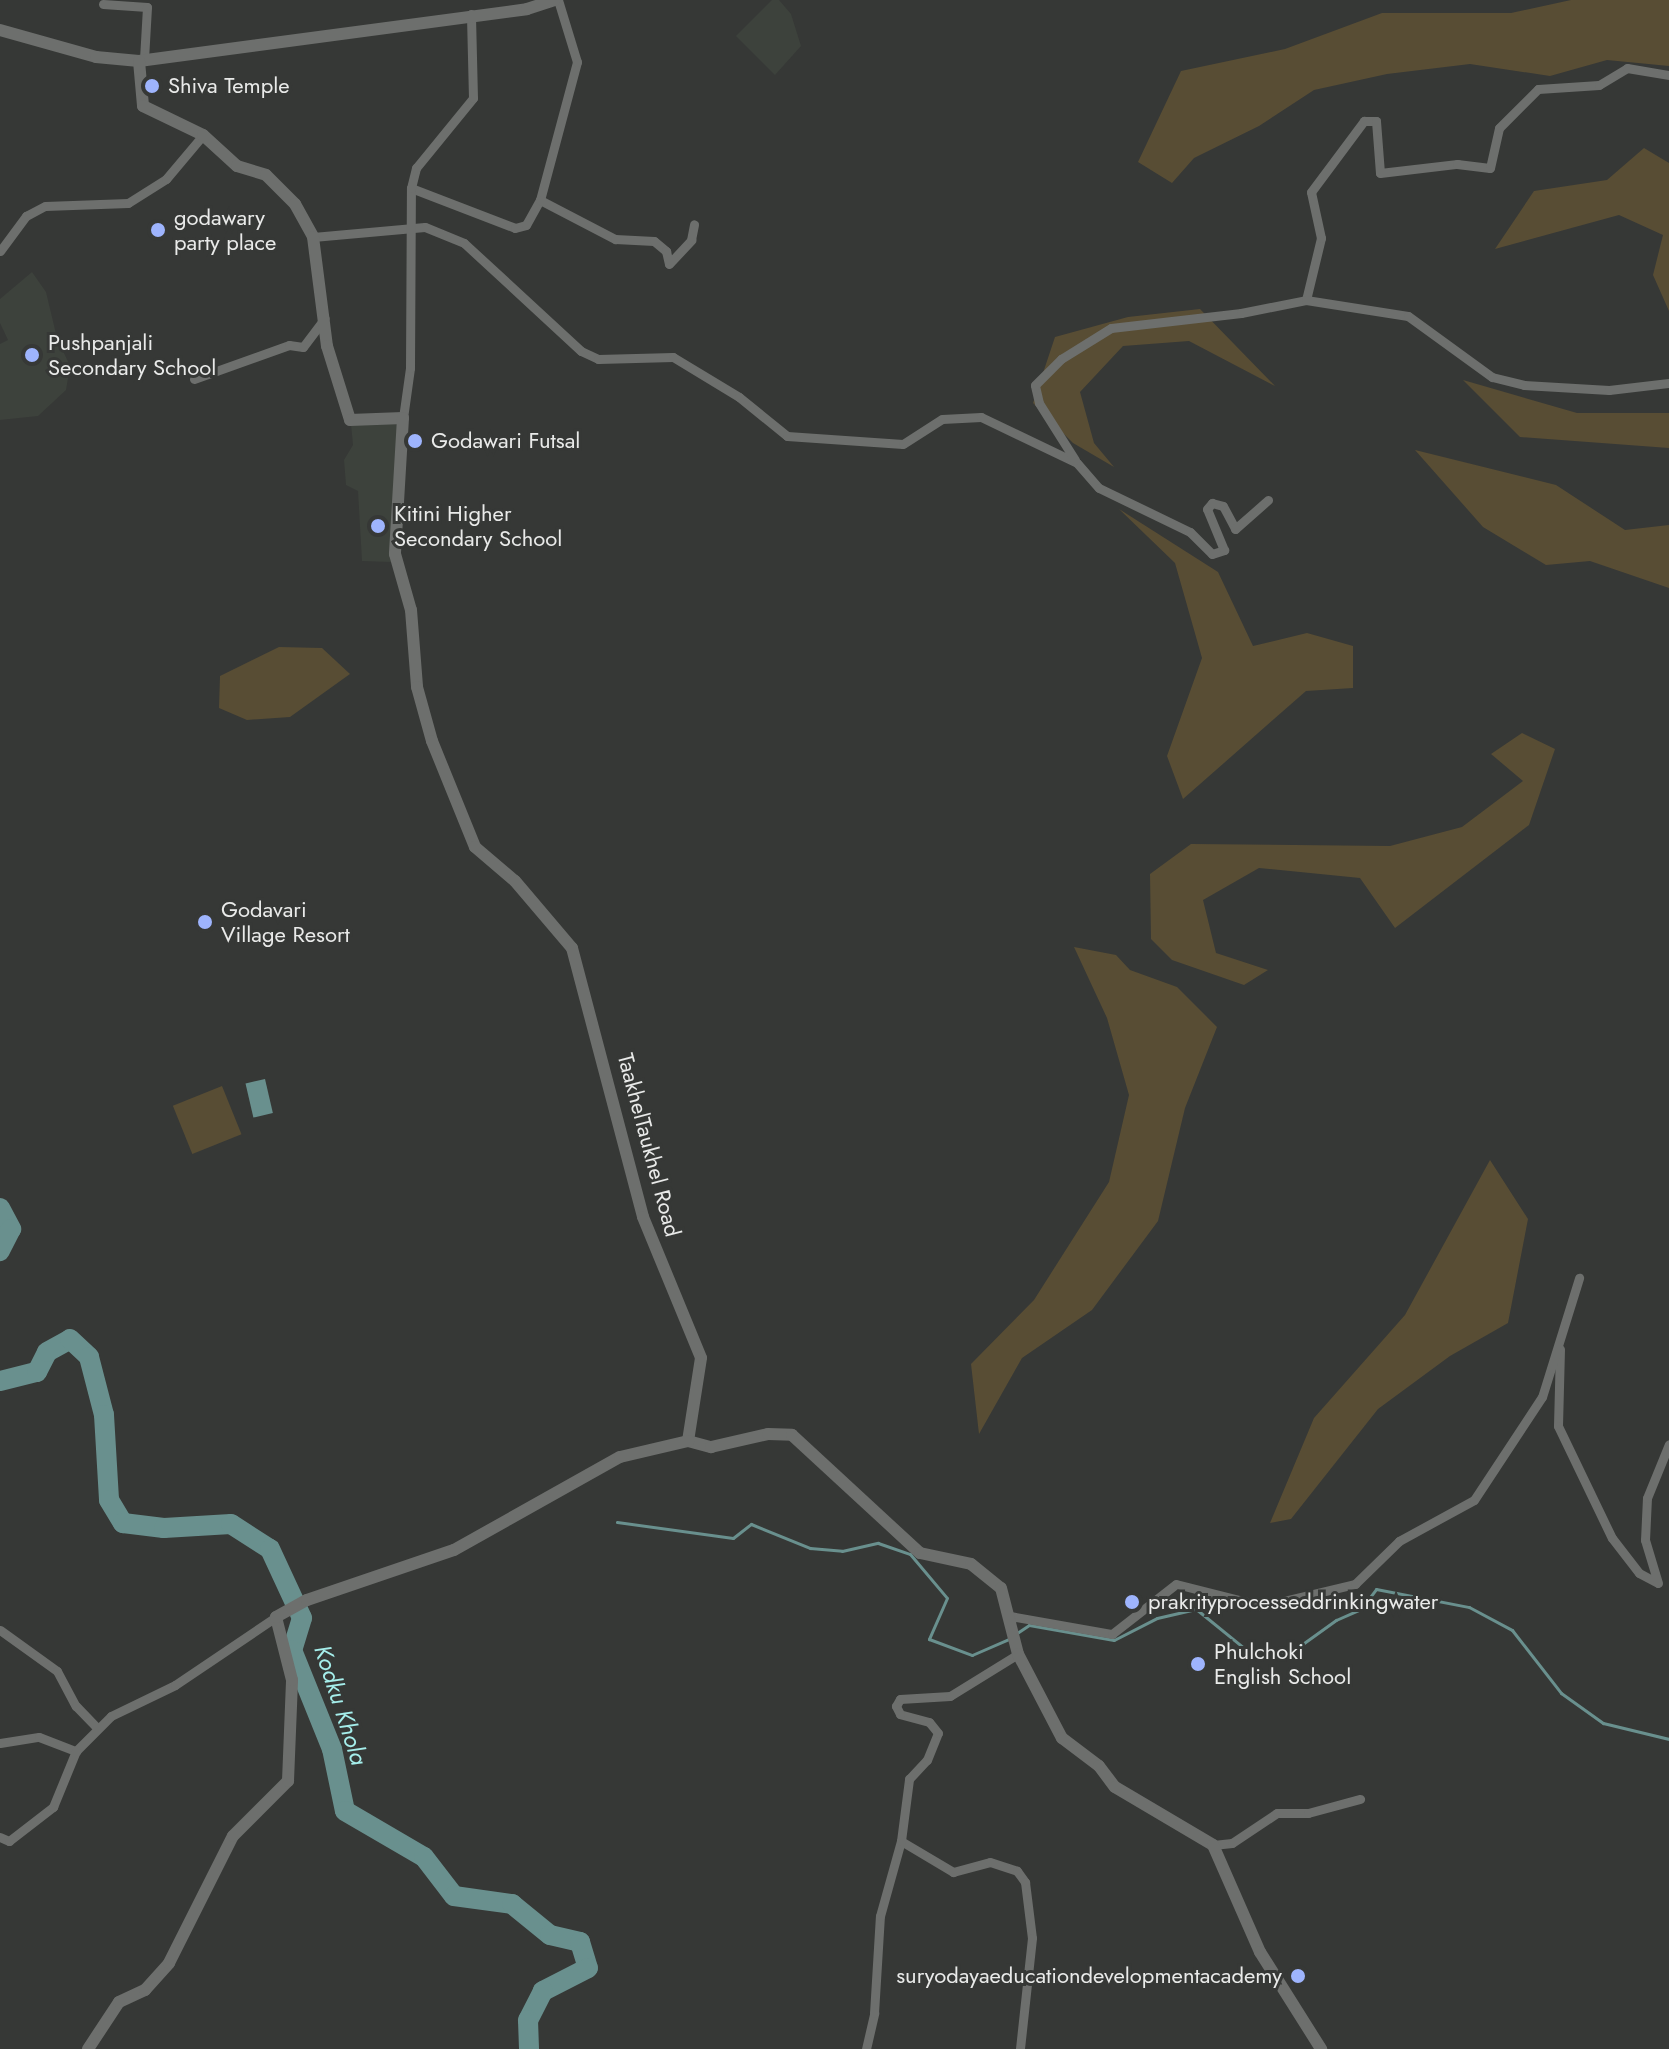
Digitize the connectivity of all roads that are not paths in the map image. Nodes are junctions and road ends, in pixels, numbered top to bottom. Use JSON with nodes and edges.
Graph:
{"nodes":[{"id":1,"x":557,"y":0,"type":"edge"},
{"id":2,"x":103,"y":4,"type":"dead end"},
{"id":3,"x":471,"y":14,"type":"junction"},
{"id":4,"x":0,"y":30,"type":"edge"},
{"id":5,"x":142,"y":60,"type":"junction"},
{"id":6,"x":1669,"y":75,"type":"edge"},
{"id":7,"x":203,"y":135,"type":"junction"},
{"id":8,"x":411,"y":188,"type":"junction"},
{"id":9,"x":540,"y":200,"type":"junction"},
{"id":10,"x":694,"y":224,"type":"dead end"},
{"id":11,"x":409,"y":230,"type":"junction"},
{"id":12,"x":313,"y":237,"type":"junction"},
{"id":13,"x":0,"y":251,"type":"edge"},
{"id":14,"x":1306,"y":300,"type":"junction"},
{"id":15,"x":325,"y":318,"type":"junction"},
{"id":16,"x":194,"y":379,"type":"dead end"},
{"id":17,"x":1669,"y":383,"type":"edge"},
{"id":18,"x":403,"y":418,"type":"junction"},
{"id":19,"x":1077,"y":463,"type":"junction"},
{"id":20,"x":1268,"y":500,"type":"dead end"},
{"id":21,"x":1579,"y":1278,"type":"dead end"},
{"id":22,"x":1560,"y":1338,"type":"junction"},
{"id":23,"x":688,"y":1441,"type":"junction"},
{"id":24,"x":1669,"y":1444,"type":"edge"},
{"id":25,"x":280,"y":1614,"type":"junction"},
{"id":26,"x":1013,"y":1626,"type":"junction"},
{"id":27,"x":0,"y":1630,"type":"edge"},
{"id":28,"x":1018,"y":1654,"type":"junction"},
{"id":29,"x":96,"y":1727,"type":"junction"},
{"id":30,"x":0,"y":1743,"type":"edge"},
{"id":31,"x":76,"y":1751,"type":"junction"},
{"id":32,"x":1360,"y":1799,"type":"dead end"},
{"id":33,"x":0,"y":1837,"type":"edge"},
{"id":34,"x":901,"y":1841,"type":"junction"},
{"id":35,"x":1213,"y":1845,"type":"junction"},
{"id":36,"x":88,"y":2049,"type":"edge"},
{"id":37,"x":866,"y":2049,"type":"edge"},
{"id":38,"x":1020,"y":2049,"type":"edge"},
{"id":39,"x":1321,"y":2049,"type":"edge"}],
"edges":[{"from":1,"to":3,"type":"street"},
{"from":1,"to":9,"type":"street"},
{"from":2,"to":5,"type":"street"},
{"from":3,"to":5,"type":"street"},
{"from":3,"to":8,"type":"street"},
{"from":4,"to":5,"type":"street"},
{"from":5,"to":7,"type":"street"},
{"from":6,"to":14,"type":"street"},
{"from":7,"to":12,"type":"street"},
{"from":7,"to":13,"type":"street"},
{"from":8,"to":9,"type":"street"},
{"from":8,"to":11,"type":"street"},
{"from":9,"to":10,"type":"street"},
{"from":11,"to":12,"type":"street"},
{"from":11,"to":18,"type":"street"},
{"from":11,"to":19,"type":"street"},
{"from":12,"to":15,"type":"street"},
{"from":14,"to":17,"type":"street"},
{"from":14,"to":19,"type":"street"},
{"from":15,"to":16,"type":"street"},
{"from":15,"to":18,"type":"street"},
{"from":18,"to":23,"type":"street","name":"TaakhelTaukhel Road"},
{"from":19,"to":20,"type":"street"},
{"from":21,"to":22,"type":"street"},
{"from":22,"to":24,"type":"street"},
{"from":22,"to":26,"type":"street"},
{"from":23,"to":25,"type":"street"},
{"from":23,"to":26,"type":"street"},
{"from":25,"to":29,"type":"street"},
{"from":25,"to":36,"type":"street"},
{"from":26,"to":28,"type":"street"},
{"from":27,"to":29,"type":"street"},
{"from":28,"to":34,"type":"street"},
{"from":28,"to":35,"type":"street"},
{"from":29,"to":31,"type":"street"},
{"from":30,"to":31,"type":"street"},
{"from":31,"to":33,"type":"street"},
{"from":32,"to":35,"type":"street"},
{"from":34,"to":37,"type":"street"},
{"from":34,"to":38,"type":"street"},
{"from":35,"to":39,"type":"street"}]}
